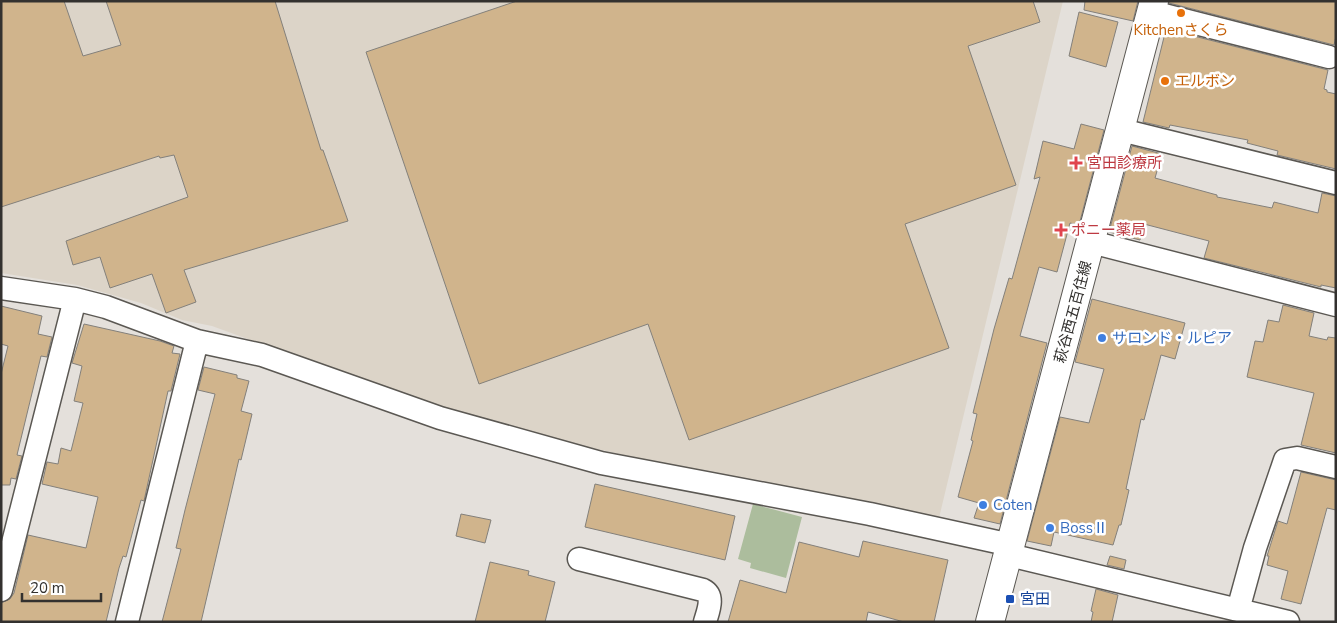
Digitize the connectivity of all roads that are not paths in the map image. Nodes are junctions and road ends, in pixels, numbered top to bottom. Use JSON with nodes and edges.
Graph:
{"nodes":[{"id":1,"x":1153,"y":6,"type":"edge"},
{"id":2,"x":1329,"y":57,"type":"dead end"},
{"id":3,"x":1121,"y":130,"type":"junction"},
{"id":4,"x":1336,"y":184,"type":"edge"},
{"id":5,"x":1092,"y":242,"type":"junction"},
{"id":6,"x":1,"y":288,"type":"edge"},
{"id":7,"x":75,"y":299,"type":"junction"},
{"id":8,"x":1336,"y":305,"type":"edge"},
{"id":9,"x":197,"y":341,"type":"junction"},
{"id":10,"x":1336,"y":467,"type":"edge"},
{"id":11,"x":1010,"y":550,"type":"junction"},
{"id":12,"x":579,"y":559,"type":"dead end"},
{"id":13,"x":1,"y":590,"type":"edge"},
{"id":14,"x":1238,"y":610,"type":"junction"},
{"id":15,"x":127,"y":622,"type":"edge"},
{"id":16,"x":705,"y":622,"type":"edge"},
{"id":17,"x":990,"y":622,"type":"edge"},
{"id":18,"x":1288,"y":622,"type":"edge"}],
"edges":[{"from":1,"to":2,"type":"street"},
{"from":1,"to":3,"type":"main road","name":"萩谷西五百住線"},
{"from":3,"to":4,"type":"street"},
{"from":3,"to":5,"type":"main road","name":"萩谷西五百住線"},
{"from":5,"to":8,"type":"street"},
{"from":5,"to":11,"type":"main road","name":"萩谷西五百住線"},
{"from":6,"to":7,"type":"street"},
{"from":7,"to":9,"type":"street"},
{"from":7,"to":13,"type":"street"},
{"from":9,"to":11,"type":"street"},
{"from":9,"to":15,"type":"street"},
{"from":10,"to":14,"type":"street"},
{"from":11,"to":14,"type":"street"},
{"from":11,"to":17,"type":"main road","name":"萩谷西五百住線"},
{"from":12,"to":16,"type":"street"},
{"from":14,"to":18,"type":"street"}]}
